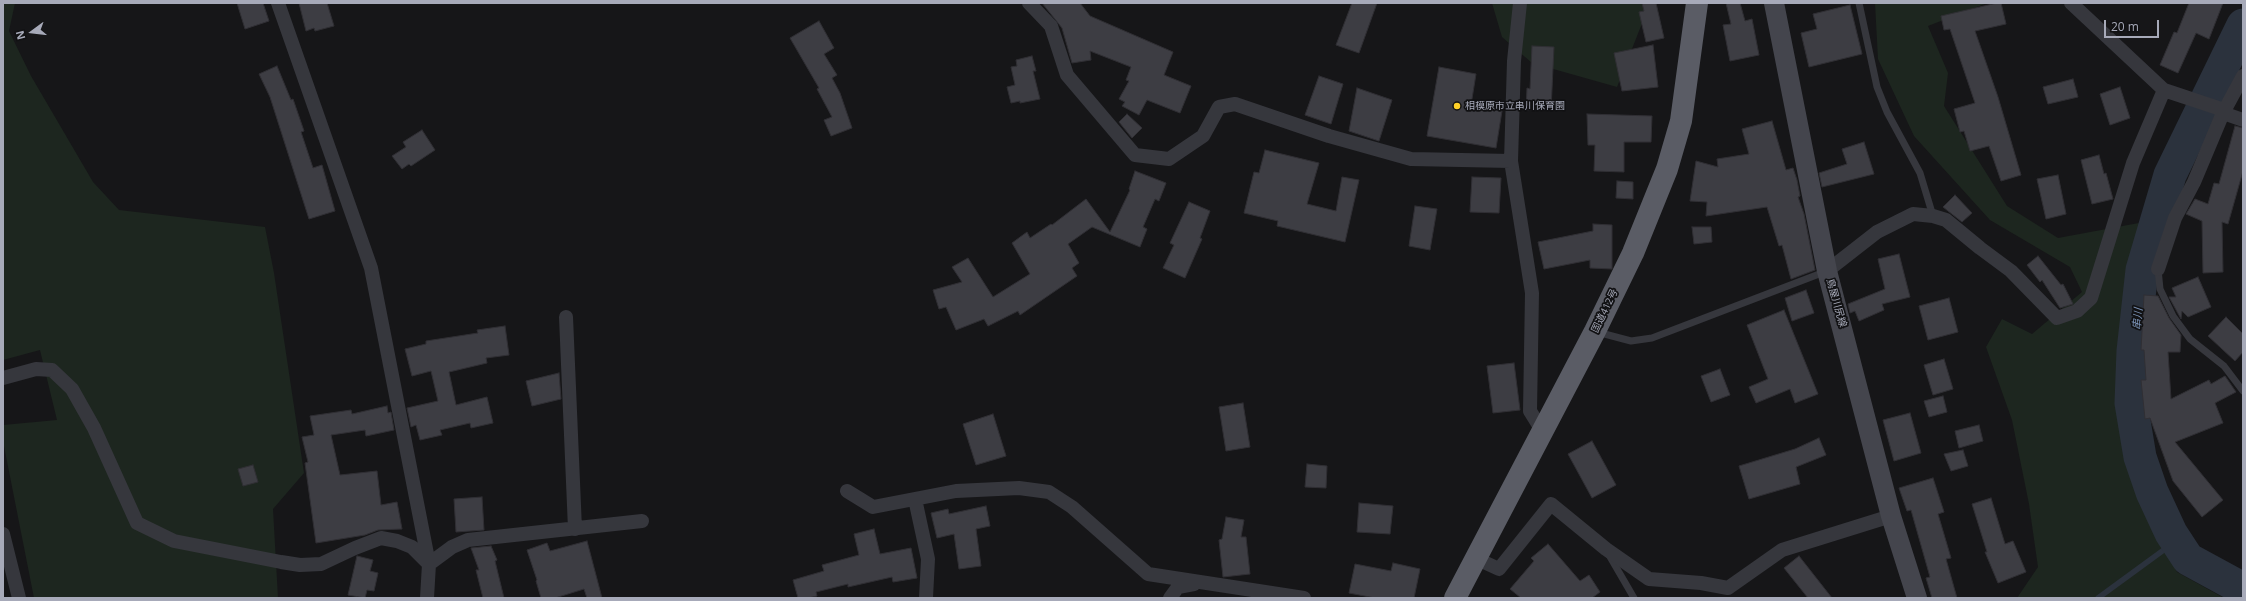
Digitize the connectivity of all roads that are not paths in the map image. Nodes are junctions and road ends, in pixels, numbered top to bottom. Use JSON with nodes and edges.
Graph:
{"nodes":[{"id":1,"x":278,"y":3,"type":"edge"},
{"id":2,"x":1029,"y":3,"type":"edge"},
{"id":3,"x":1520,"y":3,"type":"edge"},
{"id":4,"x":1697,"y":3,"type":"edge"},
{"id":5,"x":1774,"y":3,"type":"edge"},
{"id":6,"x":1859,"y":3,"type":"edge"},
{"id":7,"x":2071,"y":3,"type":"edge"},
{"id":8,"x":2243,"y":76,"type":"edge"},
{"id":9,"x":2164,"y":90,"type":"junction"},
{"id":10,"x":2220,"y":110,"type":"junction"},
{"id":11,"x":2243,"y":120,"type":"edge"},
{"id":12,"x":1511,"y":161,"type":"junction"},
{"id":13,"x":1933,"y":216,"type":"junction"},
{"id":14,"x":2158,"y":269,"type":"joint"},
{"id":15,"x":1827,"y":271,"type":"junction"},
{"id":16,"x":566,"y":317,"type":"dead end"},
{"id":17,"x":1595,"y":331,"type":"junction"},
{"id":18,"x":3,"y":378,"type":"edge"},
{"id":19,"x":2243,"y":391,"type":"edge"},
{"id":20,"x":1543,"y":432,"type":"junction"},
{"id":21,"x":847,"y":491,"type":"dead end"},
{"id":22,"x":915,"y":499,"type":"junction"},
{"id":23,"x":1891,"y":516,"type":"junction"},
{"id":24,"x":642,"y":521,"type":"dead end"},
{"id":25,"x":574,"y":529,"type":"junction"},
{"id":26,"x":3,"y":534,"type":"edge"},
{"id":27,"x":1606,"y":549,"type":"junction"},
{"id":28,"x":1475,"y":558,"type":"junction"},
{"id":29,"x":429,"y":564,"type":"junction"},
{"id":30,"x":1205,"y":583,"type":"junction"},
{"id":31,"x":19,"y":598,"type":"edge"},
{"id":32,"x":427,"y":598,"type":"edge"},
{"id":33,"x":926,"y":598,"type":"edge"},
{"id":34,"x":1170,"y":598,"type":"edge"},
{"id":35,"x":1304,"y":598,"type":"edge"},
{"id":36,"x":1455,"y":598,"type":"edge"},
{"id":37,"x":1634,"y":598,"type":"edge"},
{"id":38,"x":1917,"y":598,"type":"edge"}],
"edges":[{"from":1,"to":29,"type":"street"},
{"from":2,"to":12,"type":"street"},
{"from":3,"to":12,"type":"street"},
{"from":4,"to":17,"type":"highway","name":"国道412号"},
{"from":5,"to":15,"type":"main road","name":"鳥屋川尻線"},
{"from":6,"to":13,"type":"lane"},
{"from":7,"to":9,"type":"street"},
{"from":8,"to":10,"type":"street"},
{"from":9,"to":10,"type":"street"},
{"from":9,"to":13,"type":"street"},
{"from":10,"to":11,"type":"street"},
{"from":10,"to":14,"type":"street"},
{"from":12,"to":20,"type":"street"},
{"from":13,"to":15,"type":"street"},
{"from":14,"to":19,"type":"lane"},
{"from":15,"to":17,"type":"lane"},
{"from":15,"to":23,"type":"main road","name":"鳥屋川尻線"},
{"from":16,"to":25,"type":"street"},
{"from":17,"to":20,"type":"highway","name":"国道412号"},
{"from":18,"to":29,"type":"street"},
{"from":20,"to":28,"type":"highway","name":"国道412号"},
{"from":21,"to":22,"type":"street"},
{"from":22,"to":30,"type":"street"},
{"from":22,"to":33,"type":"street"},
{"from":23,"to":27,"type":"street"},
{"from":23,"to":38,"type":"main road","name":"鳥屋川尻線"},
{"from":24,"to":25,"type":"street"},
{"from":25,"to":29,"type":"street"},
{"from":26,"to":31,"type":"street"},
{"from":27,"to":28,"type":"street"},
{"from":27,"to":37,"type":"lane"},
{"from":28,"to":36,"type":"highway","name":"国道412号"},
{"from":29,"to":32,"type":"street"},
{"from":30,"to":34,"type":"street"},
{"from":30,"to":35,"type":"street"}]}
